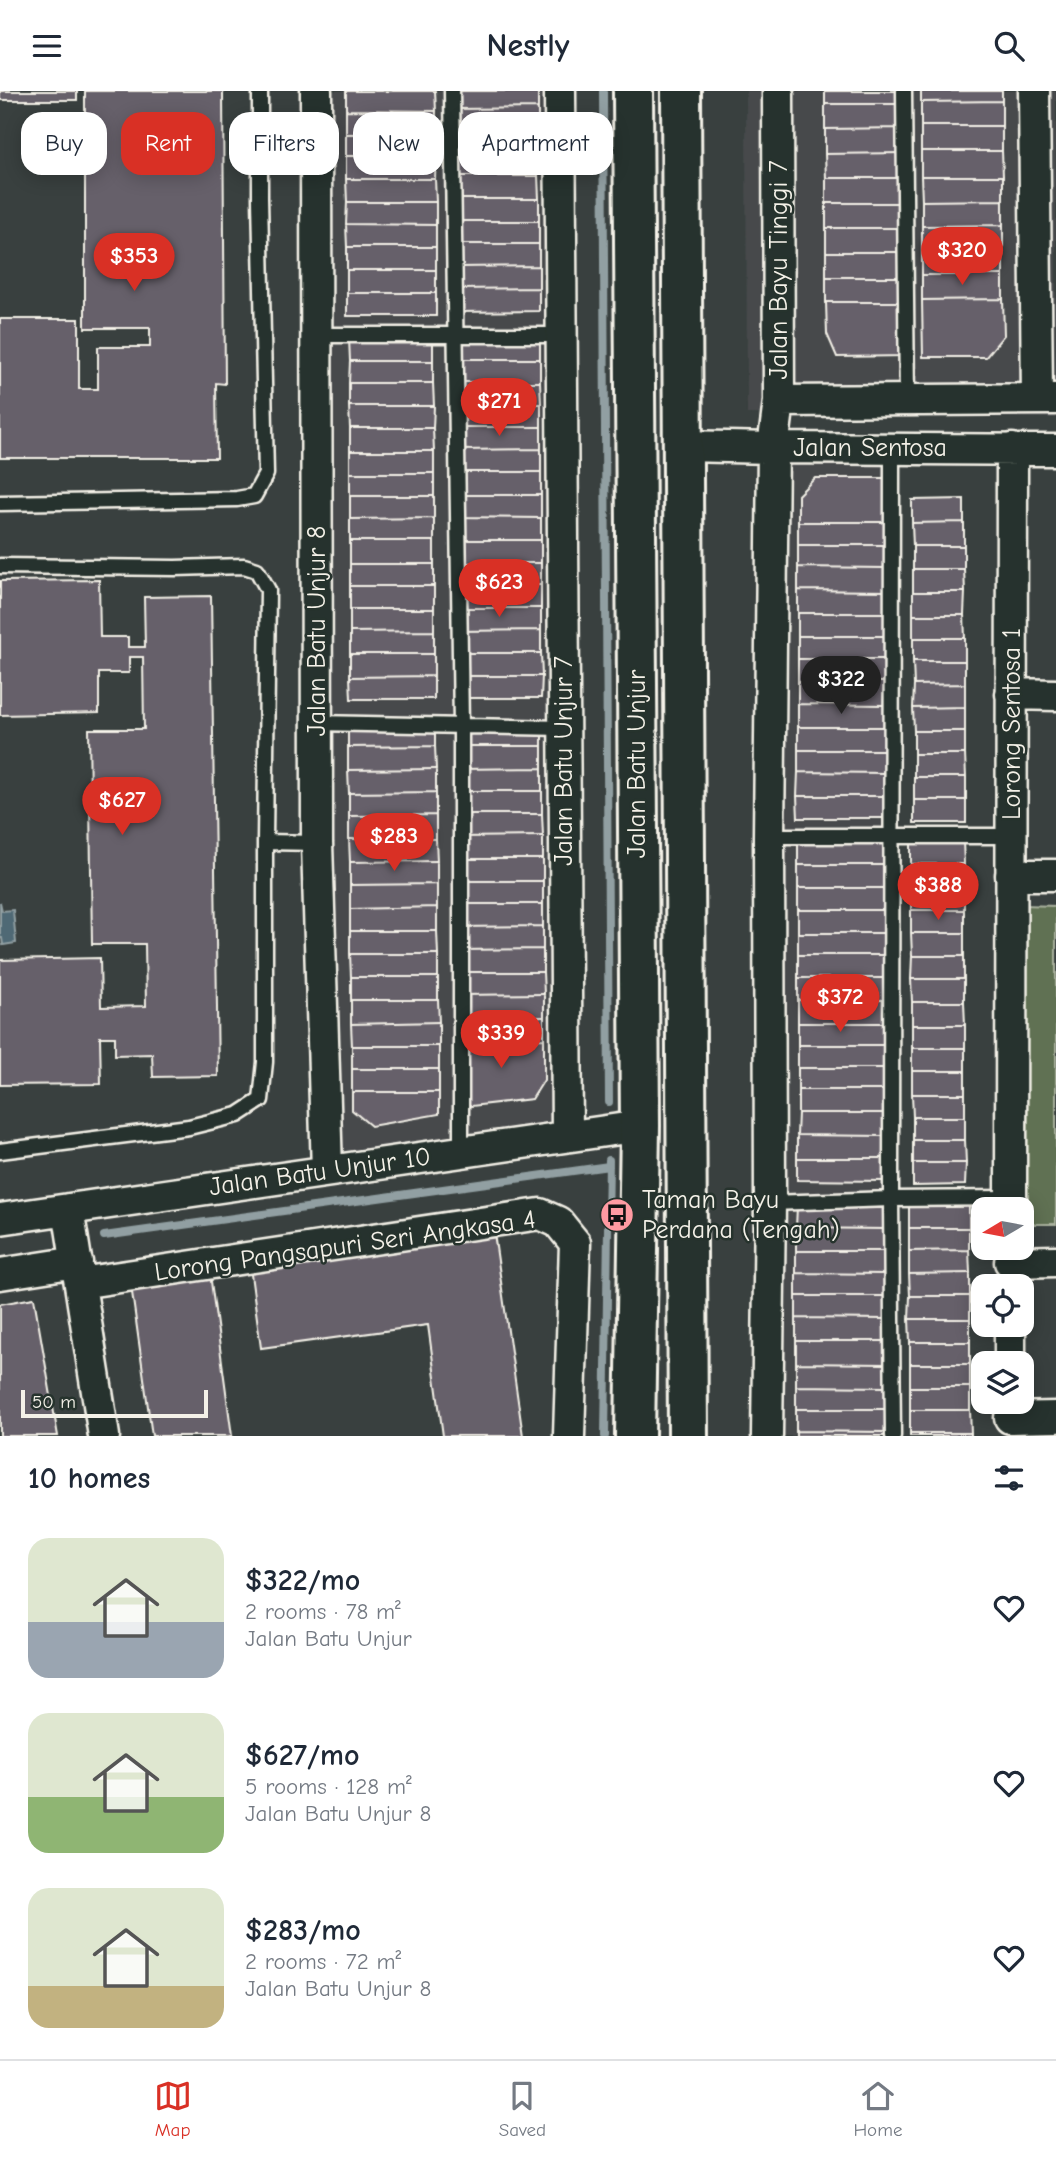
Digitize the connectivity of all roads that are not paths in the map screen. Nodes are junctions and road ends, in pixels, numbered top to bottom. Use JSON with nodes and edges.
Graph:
{"nodes":[{"id":1,"x":260,"y":91,"type":"edge"},
{"id":2,"x":316,"y":91,"type":"edge"},
{"id":3,"x":452,"y":91,"type":"edge"},
{"id":4,"x":560,"y":91,"type":"edge"},
{"id":5,"x":633,"y":91,"type":"edge"},
{"id":6,"x":681,"y":91,"type":"edge"},
{"id":7,"x":778,"y":91,"type":"edge"},
{"id":8,"x":904,"y":91,"type":"edge"},
{"id":9,"x":1034,"y":91,"type":"edge"},
{"id":10,"x":317,"y":335,"type":"junction"},
{"id":11,"x":455,"y":335,"type":"junction"},
{"id":12,"x":561,"y":335,"type":"junction"},
{"id":13,"x":1046,"y":400,"type":"edge"},
{"id":14,"x":779,"y":401,"type":"junction"},
{"id":15,"x":907,"y":401,"type":"junction"},
{"id":16,"x":683,"y":446,"type":"junction"},
{"id":17,"x":773,"y":448,"type":"junction"},
{"id":18,"x":892,"y":448,"type":"junction"},
{"id":19,"x":1012,"y":449,"type":"junction"},
{"id":20,"x":1056,"y":450,"type":"edge"},
{"id":21,"x":0,"y":503,"type":"edge"},
{"id":22,"x":0,"y":566,"type":"edge"},
{"id":23,"x":1012,"y":694,"type":"junction"},
{"id":24,"x":1056,"y":695,"type":"edge"},
{"id":25,"x":316,"y":723,"type":"junction"},
{"id":26,"x":461,"y":726,"type":"junction"},
{"id":27,"x":564,"y":728,"type":"junction"},
{"id":28,"x":769,"y":835,"type":"junction"},
{"id":29,"x":1012,"y":836,"type":"junction"},
{"id":30,"x":891,"y":837,"type":"junction"},
{"id":31,"x":265,"y":842,"type":"junction"},
{"id":32,"x":317,"y":843,"type":"junction"},
{"id":33,"x":1011,"y":875,"type":"junction"},
{"id":34,"x":1056,"y":875,"type":"edge"},
{"id":35,"x":640,"y":1126,"type":"junction"},
{"id":36,"x":567,"y":1136,"type":"junction"},
{"id":37,"x":0,"y":1151,"type":"edge"},
{"id":38,"x":461,"y":1151,"type":"junction"},
{"id":39,"x":327,"y":1171,"type":"junction"},
{"id":40,"x":1011,"y":1197,"type":"edge"},
{"id":41,"x":891,"y":1199,"type":"junction"},
{"id":42,"x":971,"y":1202,"type":"edge"},
{"id":43,"x":770,"y":1203,"type":"junction"},
{"id":44,"x":68,"y":1209,"type":"junction"},
{"id":45,"x":0,"y":1219,"type":"edge"},
{"id":46,"x":1056,"y":1261,"type":"edge"},
{"id":47,"x":1010,"y":1265,"type":"edge"},
{"id":48,"x":1,"y":1268,"type":"edge"},
{"id":49,"x":78,"y":1272,"type":"junction"},
{"id":50,"x":1056,"y":1417,"type":"edge"},
{"id":51,"x":1010,"y":1419,"type":"edge"},
{"id":52,"x":104,"y":1436,"type":"edge"},
{"id":53,"x":569,"y":1436,"type":"edge"},
{"id":54,"x":635,"y":1436,"type":"edge"},
{"id":55,"x":688,"y":1436,"type":"edge"},
{"id":56,"x":767,"y":1436,"type":"edge"},
{"id":57,"x":893,"y":1436,"type":"edge"}],
"edges":[{"from":1,"to":21,"type":"lane"},
{"from":2,"to":10,"type":"street","name":"Jalan Batu Unjur 8"},
{"from":3,"to":11,"type":"lane"},
{"from":4,"to":12,"type":"street","name":"Jalan Batu Unjur 7"},
{"from":5,"to":35,"type":"main road","name":"Jalan Batu Unjur"},
{"from":6,"to":16,"type":"main road","name":"Jalan Batu Unjur"},
{"from":7,"to":14,"type":"street","name":"Jalan Bayu Tinggi 7"},
{"from":8,"to":15,"type":"lane"},
{"from":9,"to":13,"type":"street"},
{"from":10,"to":11,"type":"lane"},
{"from":10,"to":25,"type":"street","name":"Jalan Batu Unjur 8"},
{"from":11,"to":12,"type":"lane"},
{"from":11,"to":26,"type":"lane"},
{"from":12,"to":27,"type":"street","name":"Jalan Batu Unjur 7"},
{"from":13,"to":15,"type":"street"},
{"from":14,"to":15,"type":"street"},
{"from":14,"to":17,"type":"street","name":"Jalan Bayu Tinggi 7"},
{"from":16,"to":17,"type":"street","name":"Jalan Sentosa"},
{"from":16,"to":55,"type":"main road","name":"Jalan Batu Unjur"},
{"from":17,"to":18,"type":"street","name":"Jalan Sentosa"},
{"from":17,"to":28,"type":"street"},
{"from":18,"to":19,"type":"street","name":"Jalan Sentosa"},
{"from":18,"to":30,"type":"lane"},
{"from":19,"to":20,"type":"street","name":"Jalan Sentosa"},
{"from":19,"to":23,"type":"street","name":"Lorong Sentosa 1"},
{"from":22,"to":31,"type":"lane"},
{"from":23,"to":24,"type":"street"},
{"from":23,"to":29,"type":"street","name":"Lorong Sentosa 1"},
{"from":25,"to":26,"type":"lane"},
{"from":25,"to":32,"type":"street","name":"Jalan Batu Unjur 8"},
{"from":26,"to":27,"type":"lane"},
{"from":26,"to":38,"type":"lane"},
{"from":27,"to":36,"type":"street","name":"Jalan Batu Unjur 7"},
{"from":28,"to":30,"type":"lane"},
{"from":28,"to":43,"type":"street"},
{"from":29,"to":30,"type":"lane"},
{"from":29,"to":33,"type":"street","name":"Lorong Sentosa 1"},
{"from":30,"to":41,"type":"lane"},
{"from":31,"to":32,"type":"lane"},
{"from":31,"to":37,"type":"lane"},
{"from":32,"to":39,"type":"street","name":"Jalan Batu Unjur 8"},
{"from":33,"to":34,"type":"street"},
{"from":33,"to":40,"type":"street","name":"Lorong Sentosa 1"},
{"from":35,"to":36,"type":"street","name":"Jalan Batu Unjur 10"},
{"from":35,"to":54,"type":"main road","name":"Jalan Batu Unjur"},
{"from":36,"to":38,"type":"street","name":"Jalan Batu Unjur 10"},
{"from":38,"to":39,"type":"street","name":"Jalan Batu Unjur 10"},
{"from":39,"to":44,"type":"street","name":"Jalan Batu Unjur 10"},
{"from":41,"to":42,"type":"lane"},
{"from":41,"to":43,"type":"lane"},
{"from":41,"to":57,"type":"lane"},
{"from":43,"to":56,"type":"street"},
{"from":44,"to":45,"type":"street","name":"Jalan Batu Unjur 10"},
{"from":44,"to":49,"type":"street"},
{"from":46,"to":47,"type":"street"},
{"from":48,"to":49,"type":"street","name":"Lorong Pangsapuri Seri Angkasa 4"},
{"from":49,"to":52,"type":"street"},
{"from":49,"to":53,"type":"street","name":"Lorong Pangsapuri Seri Angkasa 4"},
{"from":50,"to":51,"type":"street"}]}
